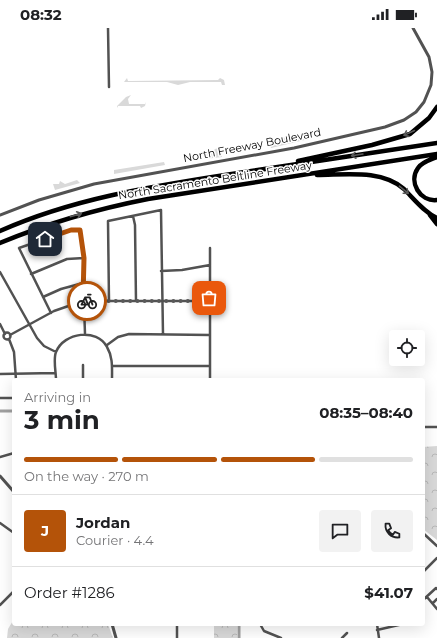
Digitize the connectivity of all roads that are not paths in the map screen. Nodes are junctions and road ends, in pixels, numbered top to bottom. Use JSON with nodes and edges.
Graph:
{"nodes":[{"id":1,"x":108,"y":28,"type":"edge"},
{"id":2,"x":413,"y":28,"type":"edge"},
{"id":3,"x":109,"y":87,"type":"dead end"},
{"id":4,"x":437,"y":107,"type":"edge"},
{"id":5,"x":437,"y":141,"type":"edge"},
{"id":6,"x":437,"y":154,"type":"edge"},
{"id":7,"x":437,"y":158,"type":"edge"},
{"id":8,"x":263,"y":168,"type":"junction"},
{"id":9,"x":299,"y":176,"type":"junction"},
{"id":10,"x":437,"y":200,"type":"edge"},
{"id":11,"x":426,"y":211,"type":"junction"},
{"id":12,"x":0,"y":215,"type":"edge"},
{"id":13,"x":133,"y":216,"type":"junction"},
{"id":14,"x":437,"y":218,"type":"edge"},
{"id":15,"x":437,"y":224,"type":"edge"},
{"id":16,"x":0,"y":231,"type":"edge"},
{"id":17,"x":0,"y":243,"type":"edge"},
{"id":18,"x":210,"y":248,"type":"dead end"},
{"id":19,"x":84,"y":258,"type":"junction"},
{"id":20,"x":210,"y":265,"type":"junction"},
{"id":21,"x":161,"y":271,"type":"junction"},
{"id":22,"x":0,"y":272,"type":"edge"},
{"id":23,"x":31,"y":274,"type":"junction"},
{"id":24,"x":83,"y":283,"type":"junction"},
{"id":25,"x":43,"y":298,"type":"junction"},
{"id":26,"x":83,"y":298,"type":"junction"},
{"id":27,"x":210,"y":298,"type":"junction"},
{"id":28,"x":88,"y":301,"type":"junction"},
{"id":29,"x":109,"y":301,"type":"junction"},
{"id":30,"x":136,"y":301,"type":"junction"},
{"id":31,"x":163,"y":301,"type":"junction"},
{"id":32,"x":206,"y":301,"type":"junction"},
{"id":33,"x":80,"y":302,"type":"junction"},
{"id":34,"x":210,"y":304,"type":"junction"},
{"id":35,"x":84,"y":305,"type":"junction"},
{"id":36,"x":51,"y":312,"type":"junction"},
{"id":37,"x":0,"y":324,"type":"edge"},
{"id":38,"x":29,"y":324,"type":"junction"},
{"id":39,"x":5,"y":334,"type":"junction"},
{"id":40,"x":85,"y":334,"type":"junction"},
{"id":41,"x":163,"y":334,"type":"junction"},
{"id":42,"x":10,"y":335,"type":"junction"},
{"id":43,"x":210,"y":335,"type":"junction"},
{"id":44,"x":4,"y":338,"type":"junction"},
{"id":45,"x":9,"y":339,"type":"junction"},
{"id":46,"x":0,"y":340,"type":"edge"},
{"id":47,"x":106,"y":345,"type":"junction"},
{"id":48,"x":56,"y":352,"type":"junction"},
{"id":49,"x":83,"y":365,"type":"dead end"},
{"id":50,"x":112,"y":366,"type":"junction"},
{"id":51,"x":209,"y":366,"type":"junction"},
{"id":52,"x":56,"y":373,"type":"junction"},
{"id":53,"x":0,"y":374,"type":"edge"},
{"id":54,"x":15,"y":374,"type":"junction"},
{"id":55,"x":16,"y":378,"type":"edge"},
{"id":56,"x":56,"y":378,"type":"edge"},
{"id":57,"x":83,"y":378,"type":"edge"},
{"id":58,"x":112,"y":378,"type":"edge"},
{"id":59,"x":210,"y":378,"type":"edge"},
{"id":60,"x":0,"y":398,"type":"edge"},
{"id":61,"x":12,"y":398,"type":"edge"},
{"id":62,"x":437,"y":427,"type":"edge"},
{"id":63,"x":425,"y":428,"type":"edge"},
{"id":64,"x":12,"y":454,"type":"edge"},
{"id":65,"x":0,"y":457,"type":"edge"},
{"id":66,"x":0,"y":476,"type":"edge"},
{"id":67,"x":12,"y":490,"type":"edge"},
{"id":68,"x":0,"y":523,"type":"edge"},
{"id":69,"x":12,"y":532,"type":"edge"},
{"id":70,"x":425,"y":535,"type":"edge"},
{"id":71,"x":437,"y":546,"type":"edge"},
{"id":72,"x":437,"y":558,"type":"edge"},
{"id":73,"x":425,"y":570,"type":"edge"},
{"id":74,"x":437,"y":589,"type":"edge"},
{"id":75,"x":12,"y":593,"type":"edge"},
{"id":76,"x":427,"y":597,"type":"joint"},
{"id":77,"x":437,"y":599,"type":"edge"},
{"id":78,"x":433,"y":603,"type":"junction"},
{"id":79,"x":0,"y":605,"type":"edge"},
{"id":80,"x":437,"y":609,"type":"edge"},
{"id":81,"x":113,"y":626,"type":"edge"},
{"id":82,"x":177,"y":626,"type":"edge"},
{"id":83,"x":261,"y":626,"type":"edge"},
{"id":84,"x":377,"y":626,"type":"edge"},
{"id":85,"x":394,"y":626,"type":"edge"},
{"id":86,"x":377,"y":630,"type":"junction"},
{"id":87,"x":347,"y":632,"type":"dead end"},
{"id":88,"x":116,"y":638,"type":"edge"},
{"id":89,"x":177,"y":638,"type":"edge"},
{"id":90,"x":281,"y":638,"type":"edge"},
{"id":91,"x":342,"y":638,"type":"edge"},
{"id":92,"x":378,"y":638,"type":"edge"}],
"edges":[{"from":1,"to":3,"type":"street"},
{"from":2,"to":12,"type":"street","name":"North Freeway Boulevard"},
{"from":4,"to":8,"type":"highway","one_way":true},
{"from":5,"to":8,"type":"highway","name":"North Sacramento Beltline Freeway","one_way":true},
{"from":6,"to":9,"type":"highway","name":"North Sacramento Beltline Freeway"},
{"from":7,"to":10,"type":"highway"},
{"from":8,"to":16,"type":"highway","name":"North Sacramento Beltline Freeway"},
{"from":9,"to":11,"type":"highway","one_way":true},
{"from":17,"to":9,"type":"highway","name":"North Sacramento Beltline Freeway","one_way":true},
{"from":11,"to":14,"type":"highway"},
{"from":11,"to":15,"type":"highway"},
{"from":13,"to":21,"type":"street"},
{"from":13,"to":29,"type":"street"},
{"from":13,"to":30,"type":"street"},
{"from":18,"to":20,"type":"street"},
{"from":19,"to":23,"type":"street"},
{"from":19,"to":23,"type":"street"},
{"from":19,"to":24,"type":"street"},
{"from":20,"to":21,"type":"street"},
{"from":20,"to":27,"type":"street"},
{"from":21,"to":31,"type":"street"},
{"from":22,"to":38,"type":"street"},
{"from":23,"to":25,"type":"street"},
{"from":24,"to":25,"type":"street"},
{"from":24,"to":26,"type":"street"},
{"from":25,"to":36,"type":"street"},
{"from":26,"to":28,"type":"street"},
{"from":26,"to":33,"type":"street"},
{"from":27,"to":32,"type":"street"},
{"from":27,"to":34,"type":"street"},
{"from":28,"to":29,"type":"street"},
{"from":28,"to":35,"type":"street"},
{"from":29,"to":30,"type":"street"},
{"from":30,"to":31,"type":"street"},
{"from":31,"to":32,"type":"street"},
{"from":31,"to":41,"type":"street"},
{"from":32,"to":34,"type":"street"},
{"from":33,"to":35,"type":"street"},
{"from":33,"to":36,"type":"street"},
{"from":34,"to":43,"type":"street"},
{"from":35,"to":40,"type":"street"},
{"from":36,"to":38,"type":"street"},
{"from":37,"to":39,"type":"street"},
{"from":38,"to":42,"type":"street"},
{"from":38,"to":48,"type":"street"},
{"from":39,"to":42,"type":"street"},
{"from":39,"to":44,"type":"street"},
{"from":40,"to":47,"type":"street"},
{"from":40,"to":48,"type":"street"},
{"from":41,"to":43,"type":"street"},
{"from":41,"to":47,"type":"street"},
{"from":42,"to":45,"type":"street"},
{"from":43,"to":51,"type":"street"},
{"from":44,"to":45,"type":"street"},
{"from":44,"to":46,"type":"street"},
{"from":45,"to":54,"type":"street"},
{"from":47,"to":50,"type":"street"},
{"from":48,"to":52,"type":"street"},
{"from":49,"to":57,"type":"street"},
{"from":50,"to":51,"type":"street"},
{"from":50,"to":58,"type":"street"},
{"from":51,"to":59,"type":"street"},
{"from":52,"to":54,"type":"street"},
{"from":52,"to":56,"type":"street"},
{"from":53,"to":54,"type":"street"},
{"from":54,"to":55,"type":"street"},
{"from":60,"to":61,"type":"street"},
{"from":62,"to":63,"type":"street"},
{"from":64,"to":65,"type":"street"},
{"from":66,"to":67,"type":"street"},
{"from":68,"to":69,"type":"street"},
{"from":70,"to":71,"type":"street"},
{"from":72,"to":73,"type":"street"},
{"from":74,"to":76,"type":"street"},
{"from":75,"to":79,"type":"street"},
{"from":76,"to":78,"type":"street"},
{"from":77,"to":78,"type":"street"},
{"from":78,"to":80,"type":"street"},
{"from":81,"to":88,"type":"street"},
{"from":82,"to":89,"type":"street"},
{"from":83,"to":90,"type":"street"},
{"from":84,"to":86,"type":"street"},
{"from":85,"to":86,"type":"street"},
{"from":86,"to":92,"type":"street"},
{"from":87,"to":91,"type":"street"}]}
